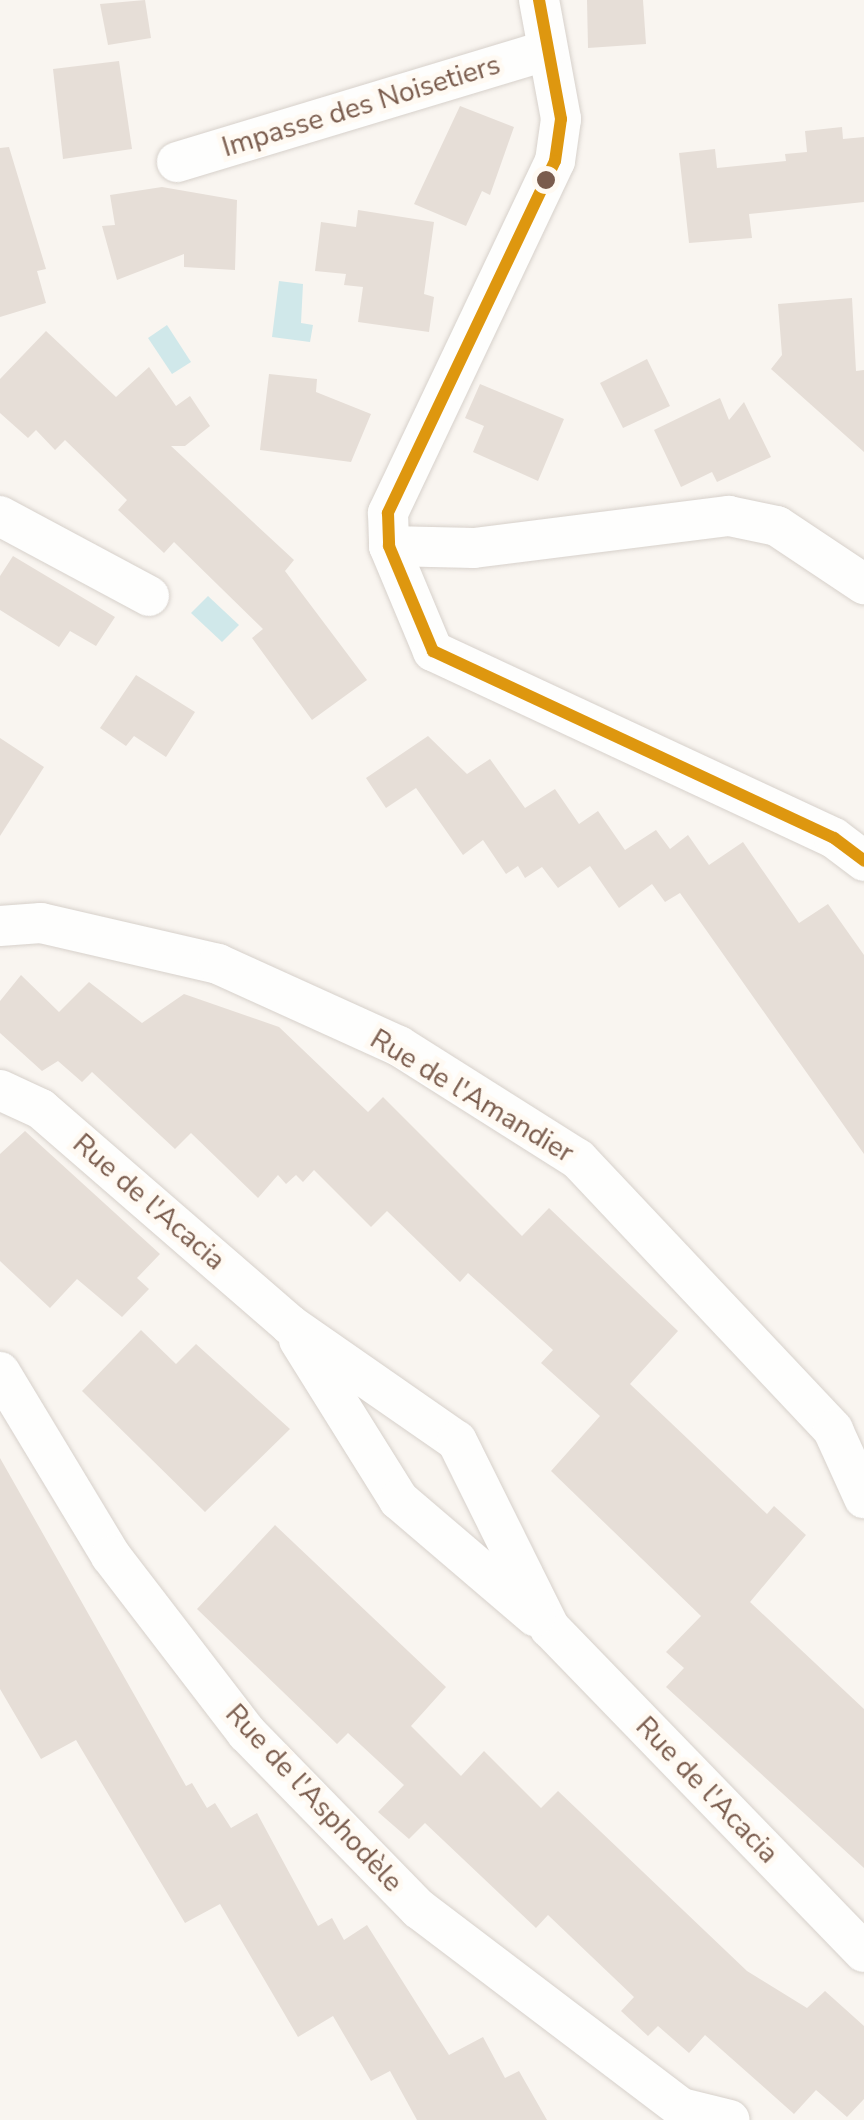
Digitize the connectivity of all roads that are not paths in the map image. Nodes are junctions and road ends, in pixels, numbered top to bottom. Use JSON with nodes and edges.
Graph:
{"nodes":[{"id":1,"x":539,"y":0,"type":"edge"},
{"id":2,"x":545,"y":50,"type":"junction"},
{"id":3,"x":177,"y":162,"type":"dead end"},
{"id":4,"x":0,"y":516,"type":"edge"},
{"id":5,"x":389,"y":546,"type":"junction"},
{"id":6,"x":864,"y":584,"type":"edge"},
{"id":7,"x":149,"y":596,"type":"dead end"},
{"id":8,"x":864,"y":862,"type":"edge"},
{"id":9,"x":0,"y":926,"type":"edge"},
{"id":10,"x":0,"y":1090,"type":"edge"},
{"id":11,"x":290,"y":1325,"type":"junction"},
{"id":12,"x":0,"y":1372,"type":"edge"},
{"id":13,"x":864,"y":1498,"type":"edge"},
{"id":14,"x":550,"y":1628,"type":"junction"},
{"id":15,"x":864,"y":1952,"type":"edge"},
{"id":16,"x":730,"y":2120,"type":"edge"}],
"edges":[{"from":1,"to":2,"type":"street"},
{"from":2,"to":3,"type":"street","name":"Impasse des Noisetiers"},
{"from":2,"to":5,"type":"street"},
{"from":4,"to":7,"type":"street"},
{"from":5,"to":6,"type":"street"},
{"from":5,"to":8,"type":"street"},
{"from":9,"to":13,"type":"street","name":"Rue de l'Amandier"},
{"from":10,"to":11,"type":"street","name":"Rue de l'Acacia"},
{"from":11,"to":14,"type":"street","name":"Rue de l'Acacia"},
{"from":11,"to":14,"type":"street","name":"Rue de l'Acacia"},
{"from":12,"to":16,"type":"street","name":"Rue de l'Asphodèle"},
{"from":14,"to":15,"type":"street","name":"Rue de l'Acacia"}]}
